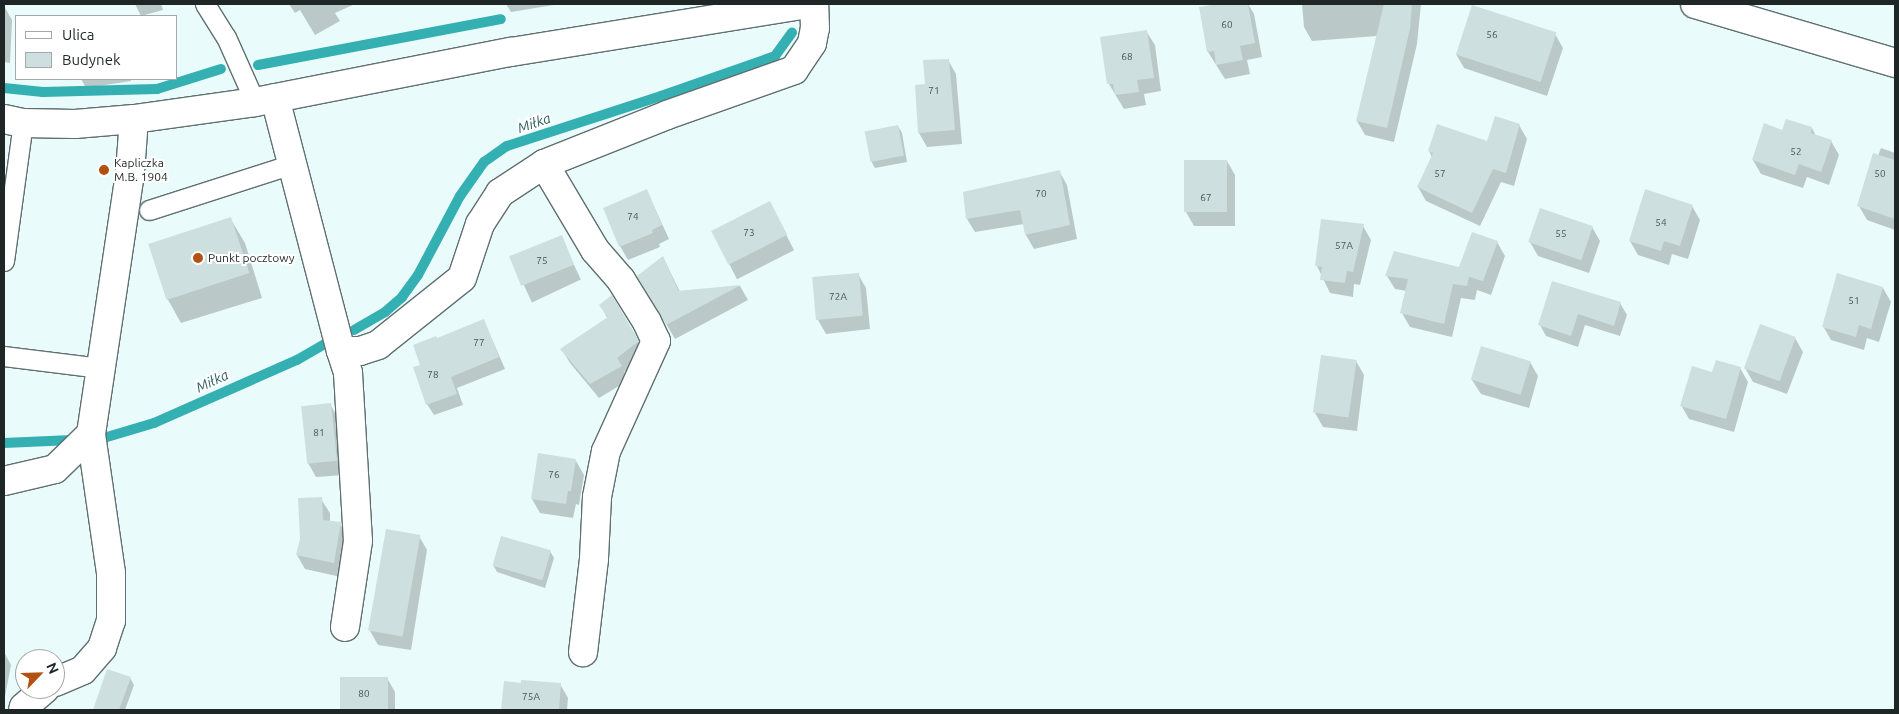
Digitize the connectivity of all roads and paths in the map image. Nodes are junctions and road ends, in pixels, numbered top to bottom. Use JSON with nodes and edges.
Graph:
{"nodes":[{"id":1,"x":205,"y":4,"type":"edge"},
{"id":2,"x":808,"y":4,"type":"edge"},
{"id":3,"x":814,"y":4,"type":"edge"},
{"id":4,"x":1695,"y":4,"type":"edge"},
{"id":5,"x":773,"y":7,"type":"edge"},
{"id":6,"x":1895,"y":63,"type":"edge"},
{"id":7,"x":265,"y":100,"type":"junction"},
{"id":8,"x":134,"y":119,"type":"junction"},
{"id":9,"x":14,"y":121,"type":"edge"},
{"id":10,"x":292,"y":164,"type":"junction"},
{"id":11,"x":544,"y":164,"type":"junction"},
{"id":12,"x":8,"y":195,"type":"edge"},
{"id":13,"x":149,"y":210,"type":"dead end"},
{"id":14,"x":4,"y":261,"type":"edge"},
{"id":15,"x":341,"y":351,"type":"junction"},
{"id":16,"x":4,"y":356,"type":"edge"},
{"id":17,"x":101,"y":368,"type":"junction"},
{"id":18,"x":91,"y":434,"type":"junction"},
{"id":19,"x":4,"y":480,"type":"edge"},
{"id":20,"x":345,"y":627,"type":"dead end"},
{"id":21,"x":583,"y":652,"type":"dead end"},
{"id":22,"x":65,"y":678,"type":"edge"},
{"id":23,"x":33,"y":699,"type":"edge"},
{"id":24,"x":23,"y":710,"type":"edge"}],
"edges":[{"from":1,"to":7,"type":"lane"},
{"from":2,"to":5,"type":"street"},
{"from":3,"to":11,"type":"street"},
{"from":4,"to":6,"type":"street"},
{"from":5,"to":7,"type":"street"},
{"from":7,"to":8,"type":"street"},
{"from":7,"to":10,"type":"street"},
{"from":8,"to":9,"type":"street"},
{"from":8,"to":17,"type":"street"},
{"from":9,"to":12,"type":"lane"},
{"from":10,"to":13,"type":"lane"},
{"from":10,"to":15,"type":"street"},
{"from":11,"to":15,"type":"street"},
{"from":11,"to":21,"type":"street"},
{"from":12,"to":14,"type":"lane"},
{"from":15,"to":20,"type":"street"},
{"from":16,"to":17,"type":"lane"},
{"from":17,"to":18,"type":"street"},
{"from":18,"to":19,"type":"street"},
{"from":18,"to":22,"type":"street"},
{"from":23,"to":24,"type":"street"}]}
